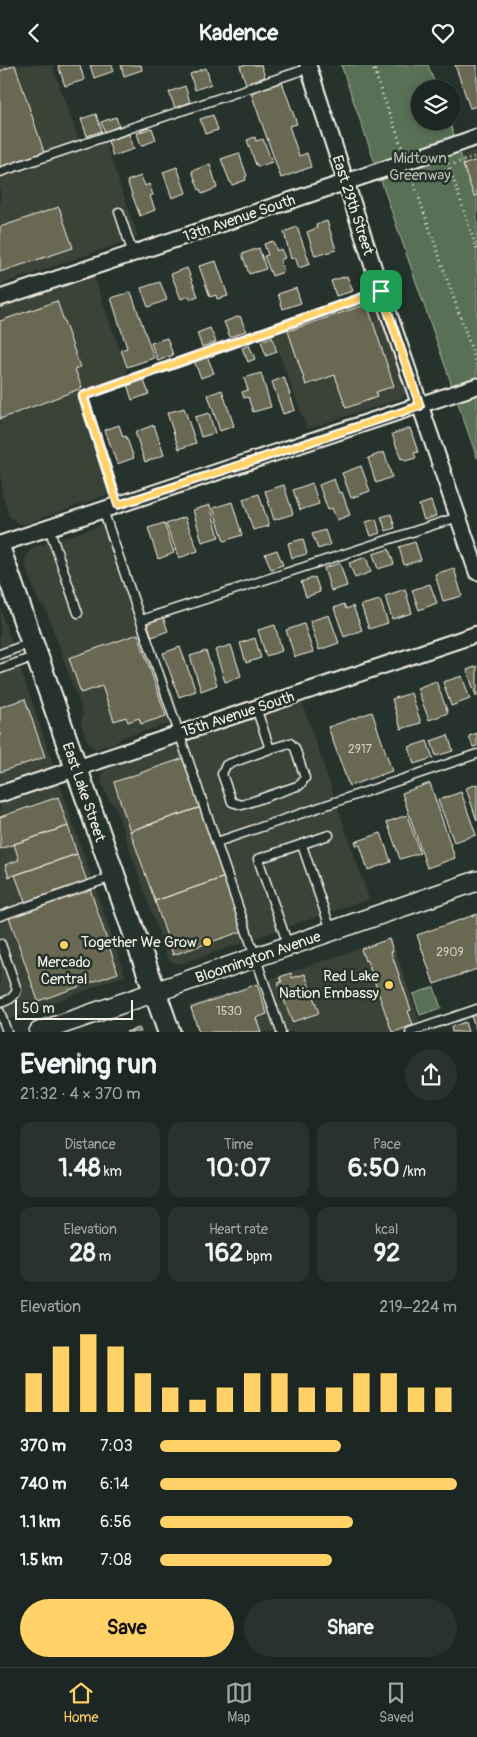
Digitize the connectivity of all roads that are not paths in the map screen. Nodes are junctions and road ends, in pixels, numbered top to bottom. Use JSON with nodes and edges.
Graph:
{"nodes":[{"id":1,"x":309,"y":66,"type":"edge"},
{"id":2,"x":477,"y":137,"type":"edge"},
{"id":3,"x":0,"y":171,"type":"edge"},
{"id":4,"x":345,"y":182,"type":"junction"},
{"id":5,"x":119,"y":212,"type":"dead end"},
{"id":6,"x":133,"y":253,"type":"junction"},
{"id":7,"x":381,"y":291,"type":"junction"},
{"id":8,"x":0,"y":298,"type":"edge"},
{"id":9,"x":477,"y":385,"type":"edge"},
{"id":10,"x":420,"y":406,"type":"junction"},
{"id":11,"x":118,"y":505,"type":"junction"},
{"id":12,"x":103,"y":510,"type":"junction"},
{"id":13,"x":458,"y":517,"type":"junction"},
{"id":14,"x":48,"y":528,"type":"junction"},
{"id":15,"x":0,"y":544,"type":"edge"},
{"id":16,"x":0,"y":551,"type":"edge"},
{"id":17,"x":477,"y":572,"type":"edge"},
{"id":18,"x":78,"y":613,"type":"dead end"},
{"id":19,"x":141,"y":620,"type":"junction"},
{"id":20,"x":477,"y":634,"type":"edge"},
{"id":21,"x":34,"y":649,"type":"junction"},
{"id":22,"x":0,"y":653,"type":"edge"},
{"id":23,"x":0,"y":669,"type":"edge"},
{"id":24,"x":256,"y":708,"type":"junction"},
{"id":25,"x":180,"y":733,"type":"junction"},
{"id":26,"x":270,"y":749,"type":"junction"},
{"id":27,"x":477,"y":754,"type":"edge"},
{"id":28,"x":76,"y":768,"type":"junction"},
{"id":29,"x":0,"y":794,"type":"edge"},
{"id":30,"x":329,"y":835,"type":"dead end"},
{"id":31,"x":216,"y":841,"type":"junction"},
{"id":32,"x":302,"y":845,"type":"junction"},
{"id":33,"x":114,"y":876,"type":"junction"},
{"id":34,"x":477,"y":881,"type":"edge"},
{"id":35,"x":0,"y":916,"type":"edge"},
{"id":36,"x":332,"y":932,"type":"junction"},
{"id":37,"x":0,"y":945,"type":"edge"},
{"id":38,"x":288,"y":947,"type":"junction"},
{"id":39,"x":256,"y":958,"type":"junction"},
{"id":40,"x":155,"y":992,"type":"junction"},
{"id":41,"x":0,"y":1003,"type":"edge"},
{"id":42,"x":477,"y":1009,"type":"edge"},
{"id":43,"x":0,"y":1012,"type":"edge"},
{"id":44,"x":7,"y":1032,"type":"edge"},
{"id":45,"x":39,"y":1032,"type":"edge"},
{"id":46,"x":169,"y":1032,"type":"edge"},
{"id":47,"x":281,"y":1032,"type":"edge"},
{"id":48,"x":410,"y":1032,"type":"edge"}],
"edges":[{"from":1,"to":3,"type":"lane"},
{"from":1,"to":4,"type":"street","name":"East 29th Street"},
{"from":2,"to":4,"type":"street","name":"13th Avenue South","bridge":true},
{"from":4,"to":6,"type":"street","name":"13th Avenue South"},
{"from":4,"to":7,"type":"street","name":"East 29th Street"},
{"from":5,"to":6,"type":"lane"},
{"from":6,"to":8,"type":"street","name":"13th Avenue South"},
{"from":7,"to":10,"type":"street","name":"East 29th Street"},
{"from":7,"to":11,"type":"lane"},
{"from":9,"to":10,"type":"street"},
{"from":10,"to":11,"type":"street"},
{"from":10,"to":13,"type":"street","name":"East 29th Street"},
{"from":11,"to":12,"type":"street"},
{"from":12,"to":14,"type":"street"},
{"from":12,"to":19,"type":"lane"},
{"from":13,"to":17,"type":"street","name":"East 29th Street"},
{"from":13,"to":19,"type":"lane"},
{"from":14,"to":15,"type":"street"},
{"from":14,"to":18,"type":"lane"},
{"from":16,"to":21,"type":"main road","name":"East Lake Street"},
{"from":19,"to":25,"type":"lane"},
{"from":20,"to":24,"type":"street","name":"15th Avenue South"},
{"from":21,"to":22,"type":"lane"},
{"from":21,"to":23,"type":"lane"},
{"from":21,"to":28,"type":"main road","name":"East Lake Street"},
{"from":24,"to":25,"type":"street","name":"15th Avenue South"},
{"from":24,"to":26,"type":"lane"},
{"from":25,"to":28,"type":"street","name":"15th Avenue South"},
{"from":25,"to":31,"type":"lane"},
{"from":26,"to":26,"type":"lane"},
{"from":27,"to":31,"type":"lane"},
{"from":28,"to":29,"type":"street","name":"15th Avenue South"},
{"from":28,"to":33,"type":"main road","name":"East Lake Street"},
{"from":30,"to":32,"type":"lane"},
{"from":31,"to":39,"type":"lane"},
{"from":32,"to":36,"type":"lane"},
{"from":32,"to":38,"type":"lane"},
{"from":33,"to":35,"type":"lane"},
{"from":33,"to":40,"type":"main road","name":"East Lake Street"},
{"from":34,"to":36,"type":"street","name":"Bloomington Avenue"},
{"from":36,"to":38,"type":"street","name":"Bloomington Avenue"},
{"from":37,"to":41,"type":"lane"},
{"from":38,"to":39,"type":"street","name":"Bloomington Avenue"},
{"from":39,"to":40,"type":"street","name":"Bloomington Avenue"},
{"from":39,"to":47,"type":"lane"},
{"from":40,"to":45,"type":"street","name":"Bloomington Avenue"},
{"from":40,"to":46,"type":"main road","name":"East Lake Street"},
{"from":42,"to":48,"type":"lane"},
{"from":43,"to":44,"type":"lane"}]}
